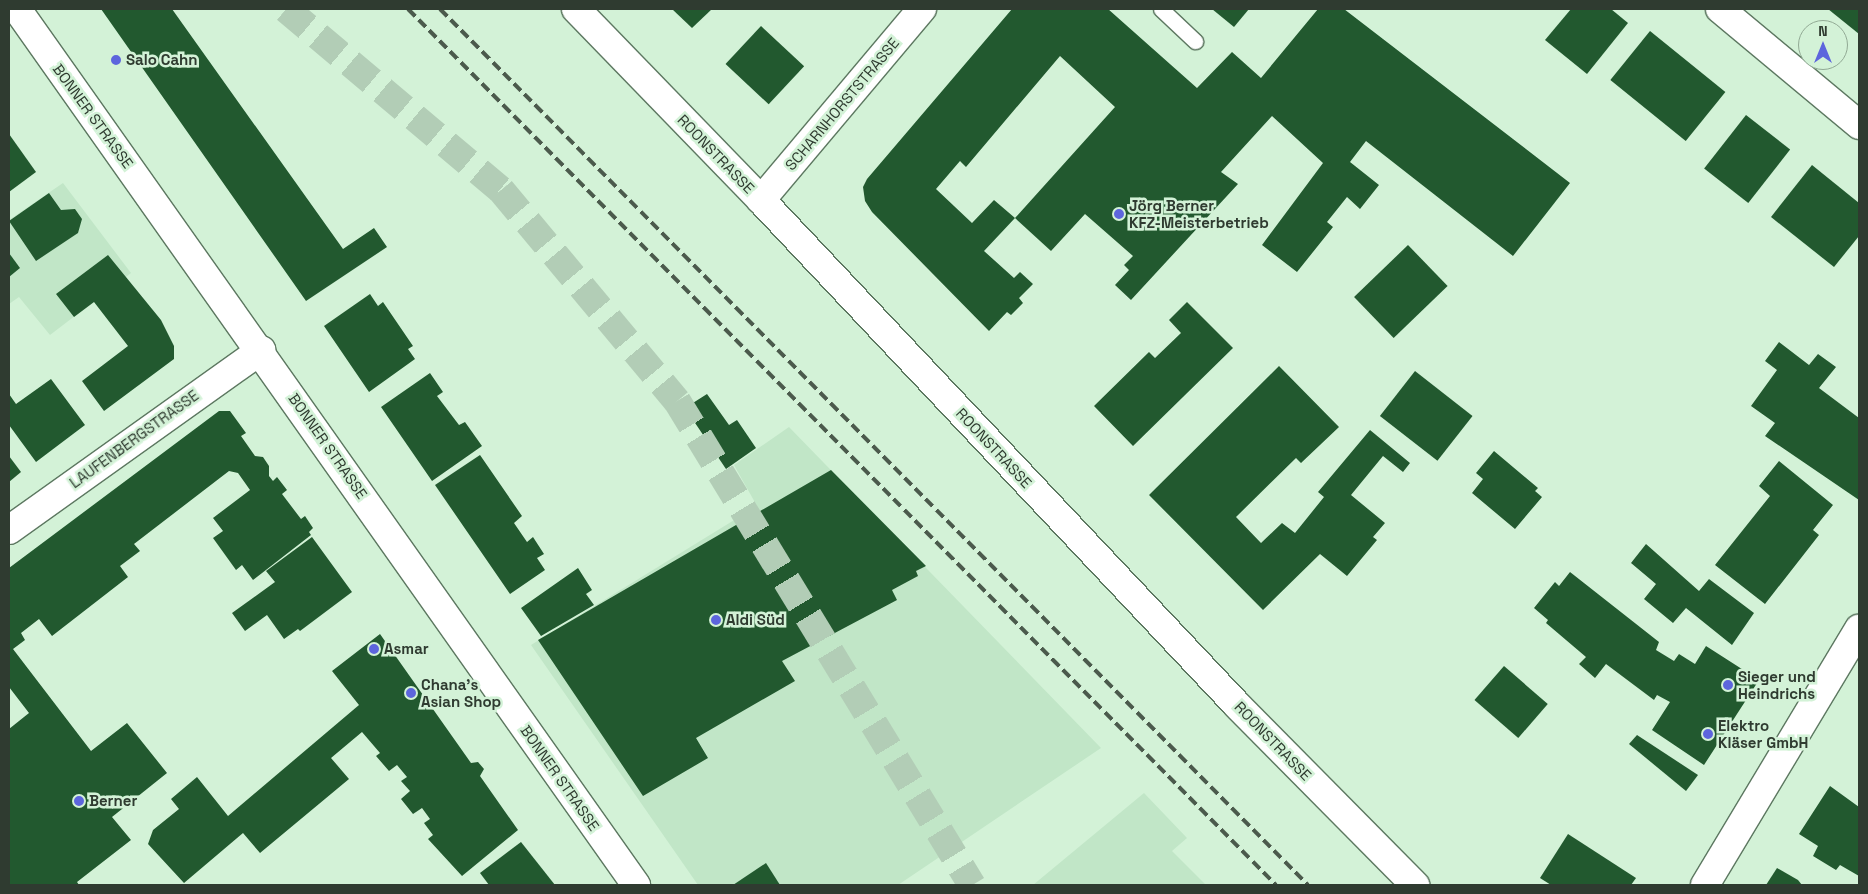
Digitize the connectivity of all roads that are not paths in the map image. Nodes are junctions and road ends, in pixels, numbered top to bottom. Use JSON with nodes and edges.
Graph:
{"nodes":[{"id":1,"x":17,"y":9,"type":"edge"},
{"id":2,"x":576,"y":9,"type":"edge"},
{"id":3,"x":922,"y":9,"type":"edge"},
{"id":4,"x":1162,"y":9,"type":"edge"},
{"id":5,"x":1720,"y":9,"type":"edge"},
{"id":6,"x":1195,"y":41,"type":"dead end"},
{"id":7,"x":1859,"y":125,"type":"edge"},
{"id":8,"x":761,"y":200,"type":"junction"},
{"id":9,"x":261,"y":350,"type":"junction"},
{"id":10,"x":9,"y":530,"type":"edge"},
{"id":11,"x":1859,"y":630,"type":"edge"},
{"id":12,"x":636,"y":885,"type":"edge"},
{"id":13,"x":1415,"y":885,"type":"edge"},
{"id":14,"x":1705,"y":885,"type":"edge"}],
"edges":[{"from":1,"to":9,"type":"street","name":"BONNER STRASSE"},
{"from":2,"to":8,"type":"street","name":"ROONSTRASSE"},
{"from":3,"to":8,"type":"street","name":"SCHARNHORSTSTRASSE"},
{"from":4,"to":6,"type":"lane"},
{"from":5,"to":7,"type":"street"},
{"from":8,"to":13,"type":"street","name":"ROONSTRASSE"},
{"from":9,"to":10,"type":"street","name":"LAUFENBERGSTRASSE"},
{"from":9,"to":12,"type":"street","name":"BONNER STRASSE"},
{"from":11,"to":14,"type":"street"}]}
